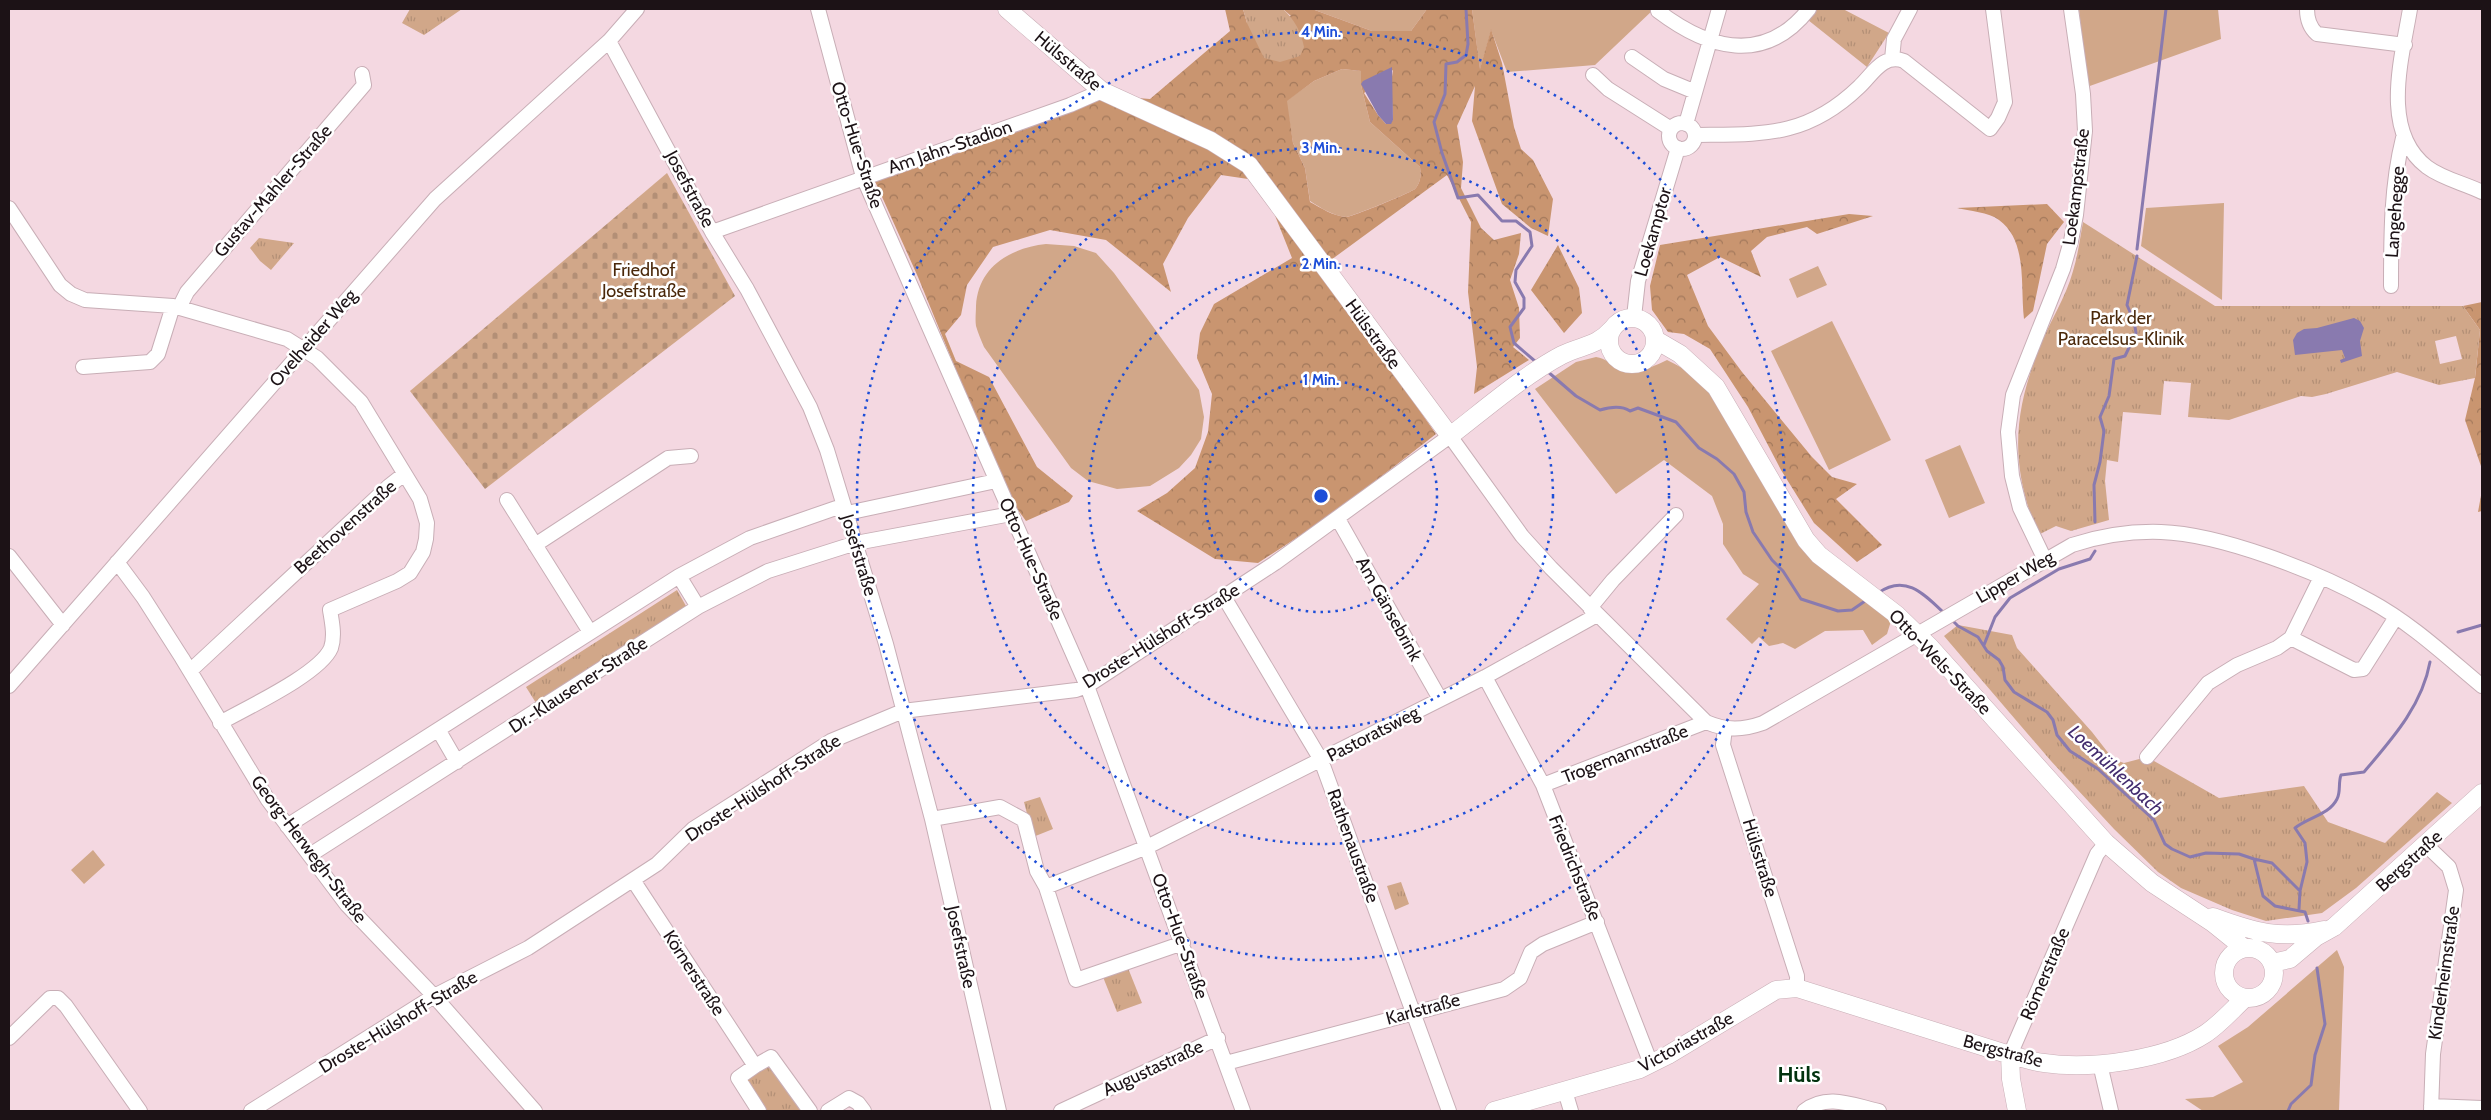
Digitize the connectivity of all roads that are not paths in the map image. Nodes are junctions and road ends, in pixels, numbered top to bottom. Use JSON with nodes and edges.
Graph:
{"nodes":[{"id":1,"x":637,"y":9,"type":"edge"},
{"id":2,"x":818,"y":9,"type":"edge"},
{"id":3,"x":1007,"y":9,"type":"edge"},
{"id":4,"x":1718,"y":9,"type":"edge"},
{"id":5,"x":1809,"y":9,"type":"edge"},
{"id":6,"x":1910,"y":9,"type":"edge"},
{"id":7,"x":1993,"y":9,"type":"edge"},
{"id":8,"x":2071,"y":9,"type":"edge"},
{"id":9,"x":2307,"y":9,"type":"edge"},
{"id":10,"x":2410,"y":9,"type":"edge"},
{"id":11,"x":1658,"y":11,"type":"dead end"},
{"id":12,"x":1708,"y":40,"type":"junction"},
{"id":13,"x":609,"y":41,"type":"junction"},
{"id":14,"x":2404,"y":45,"type":"junction"},
{"id":15,"x":1632,"y":57,"type":"dead end"},
{"id":16,"x":1892,"y":59,"type":"junction"},
{"id":17,"x":362,"y":74,"type":"dead end"},
{"id":18,"x":1593,"y":75,"type":"dead end"},
{"id":19,"x":1102,"y":91,"type":"junction"},
{"id":20,"x":1693,"y":91,"type":"junction"},
{"id":21,"x":1686,"y":124,"type":"junction"},
{"id":22,"x":1671,"y":129,"type":"junction"},
{"id":23,"x":1695,"y":135,"type":"junction"},
{"id":24,"x":2403,"y":138,"type":"junction"},
{"id":25,"x":1678,"y":148,"type":"junction"},
{"id":26,"x":863,"y":177,"type":"junction"},
{"id":27,"x":2482,"y":192,"type":"edge"},
{"id":28,"x":9,"y":208,"type":"edge"},
{"id":29,"x":712,"y":232,"type":"junction"},
{"id":30,"x":2391,"y":286,"type":"dead end"},
{"id":31,"x":176,"y":307,"type":"junction"},
{"id":32,"x":1634,"y":317,"type":"junction"},
{"id":33,"x":1656,"y":340,"type":"junction"},
{"id":34,"x":1603,"y":346,"type":"junction"},
{"id":35,"x":303,"y":349,"type":"junction"},
{"id":36,"x":1680,"y":354,"type":"junction"},
{"id":37,"x":1649,"y":357,"type":"junction"},
{"id":38,"x":83,"y":367,"type":"dead end"},
{"id":39,"x":1450,"y":436,"type":"junction"},
{"id":40,"x":691,"y":456,"type":"dead end"},
{"id":41,"x":403,"y":475,"type":"junction"},
{"id":42,"x":996,"y":481,"type":"junction"},
{"id":43,"x":507,"y":500,"type":"dead end"},
{"id":44,"x":846,"y":512,"type":"junction"},
{"id":45,"x":1011,"y":514,"type":"junction"},
{"id":46,"x":1676,"y":515,"type":"dead end"},
{"id":47,"x":1338,"y":519,"type":"junction"},
{"id":48,"x":856,"y":543,"type":"junction"},
{"id":49,"x":535,"y":545,"type":"junction"},
{"id":50,"x":9,"y":556,"type":"edge"},
{"id":51,"x":2045,"y":560,"type":"junction"},
{"id":52,"x":117,"y":562,"type":"junction"},
{"id":53,"x":679,"y":576,"type":"junction"},
{"id":54,"x":2321,"y":577,"type":"junction"},
{"id":55,"x":1224,"y":597,"type":"junction"},
{"id":56,"x":698,"y":607,"type":"junction"},
{"id":57,"x":1594,"y":611,"type":"junction"},
{"id":58,"x":2396,"y":617,"type":"junction"},
{"id":59,"x":62,"y":625,"type":"junction"},
{"id":60,"x":590,"y":632,"type":"junction"},
{"id":61,"x":1916,"y":634,"type":"junction"},
{"id":62,"x":2291,"y":638,"type":"junction"},
{"id":63,"x":190,"y":671,"type":"junction"},
{"id":64,"x":1485,"y":677,"type":"junction"},
{"id":65,"x":9,"y":686,"type":"edge"},
{"id":66,"x":1087,"y":686,"type":"junction"},
{"id":67,"x":2482,"y":686,"type":"edge"},
{"id":68,"x":1440,"y":699,"type":"junction"},
{"id":69,"x":903,"y":712,"type":"junction"},
{"id":70,"x":1706,"y":722,"type":"junction"},
{"id":71,"x":220,"y":723,"type":"junction"},
{"id":72,"x":1729,"y":729,"type":"junction"},
{"id":73,"x":438,"y":731,"type":"junction"},
{"id":74,"x":2147,"y":757,"type":"dead end"},
{"id":75,"x":1321,"y":760,"type":"junction"},
{"id":76,"x":457,"y":762,"type":"junction"},
{"id":77,"x":1543,"y":786,"type":"junction"},
{"id":78,"x":2482,"y":793,"type":"edge"},
{"id":79,"x":932,"y":819,"type":"junction"},
{"id":80,"x":287,"y":826,"type":"junction"},
{"id":81,"x":2106,"y":843,"type":"junction"},
{"id":82,"x":2426,"y":845,"type":"junction"},
{"id":83,"x":1147,"y":847,"type":"junction"},
{"id":84,"x":310,"y":855,"type":"junction"},
{"id":85,"x":633,"y":880,"type":"junction"},
{"id":86,"x":1046,"y":887,"type":"junction"},
{"id":87,"x":2192,"y":910,"type":"junction"},
{"id":88,"x":1597,"y":922,"type":"junction"},
{"id":89,"x":2334,"y":927,"type":"junction"},
{"id":90,"x":1183,"y":943,"type":"junction"},
{"id":91,"x":2237,"y":952,"type":"junction"},
{"id":92,"x":2273,"y":971,"type":"junction"},
{"id":93,"x":1792,"y":988,"type":"junction"},
{"id":94,"x":2238,"y":995,"type":"junction"},
{"id":95,"x":434,"y":996,"type":"junction"},
{"id":96,"x":1413,"y":1012,"type":"junction"},
{"id":97,"x":9,"y":1038,"type":"edge"},
{"id":98,"x":1218,"y":1038,"type":"junction"},
{"id":99,"x":2010,"y":1054,"type":"junction"},
{"id":100,"x":1226,"y":1062,"type":"junction"},
{"id":101,"x":1651,"y":1064,"type":"junction"},
{"id":102,"x":2100,"y":1064,"type":"junction"},
{"id":103,"x":755,"y":1066,"type":"junction"},
{"id":104,"x":1565,"y":1091,"type":"junction"},
{"id":105,"x":2482,"y":1108,"type":"edge"},
{"id":106,"x":2431,"y":1109,"type":"edge"},
{"id":107,"x":140,"y":1111,"type":"edge"},
{"id":108,"x":251,"y":1111,"type":"edge"},
{"id":109,"x":535,"y":1111,"type":"edge"},
{"id":110,"x":759,"y":1111,"type":"edge"},
{"id":111,"x":810,"y":1111,"type":"edge"},
{"id":112,"x":828,"y":1111,"type":"edge"},
{"id":113,"x":864,"y":1111,"type":"edge"},
{"id":114,"x":999,"y":1111,"type":"edge"},
{"id":115,"x":1060,"y":1111,"type":"edge"},
{"id":116,"x":1243,"y":1111,"type":"edge"},
{"id":117,"x":1449,"y":1111,"type":"edge"},
{"id":118,"x":1494,"y":1111,"type":"edge"},
{"id":119,"x":1571,"y":1111,"type":"edge"},
{"id":120,"x":1804,"y":1111,"type":"edge"},
{"id":121,"x":1879,"y":1111,"type":"edge"},
{"id":122,"x":2017,"y":1111,"type":"edge"},
{"id":123,"x":2111,"y":1111,"type":"edge"}],
"edges":[{"from":1,"to":13,"type":"street","name":"Ovelheider Weg"},
{"from":2,"to":26,"type":"street","name":"Otto-Hue-Straße"},
{"from":3,"to":19,"type":"main road","name":"Hülsstraße"},
{"from":4,"to":12,"type":"street"},
{"from":5,"to":12,"type":"street"},
{"from":6,"to":16,"type":"street"},
{"from":7,"to":16,"type":"street"},
{"from":8,"to":51,"type":"street","name":"Loekampstraße"},
{"from":9,"to":14,"type":"street"},
{"from":10,"to":14,"type":"street","name":"Langehegge"},
{"from":11,"to":12,"type":"street"},
{"from":12,"to":20,"type":"street"},
{"from":13,"to":29,"type":"street","name":"Josefstraße"},
{"from":13,"to":35,"type":"street","name":"Ovelheider Weg"},
{"from":14,"to":24,"type":"street","name":"Langehegge"},
{"from":15,"to":20,"type":"street"},
{"from":16,"to":23,"type":"street"},
{"from":17,"to":31,"type":"street","name":"Gustav-Mahler-Straße"},
{"from":18,"to":22,"type":"street"},
{"from":19,"to":26,"type":"street","name":"Am Jahn-Stadion"},
{"from":19,"to":39,"type":"main road","name":"Hülsstraße"},
{"from":20,"to":21,"type":"street"},
{"from":21,"to":22,"type":"street"},
{"from":21,"to":23,"type":"street"},
{"from":22,"to":25,"type":"street"},
{"from":23,"to":25,"type":"street"},
{"from":24,"to":27,"type":"street","name":"Langehegge"},
{"from":24,"to":30,"type":"street","name":"Langehegge"},
{"from":25,"to":32,"type":"street","name":"Loekamptor"},
{"from":26,"to":29,"type":"street","name":"Am Jahn-Stadion"},
{"from":26,"to":42,"type":"street","name":"Otto-Hue-Straße"},
{"from":28,"to":31,"type":"street","name":"Beethovenstraße"},
{"from":29,"to":44,"type":"street","name":"Josefstraße"},
{"from":31,"to":35,"type":"street","name":"Beethovenstraße"},
{"from":31,"to":38,"type":"street"},
{"from":32,"to":33,"type":"main road"},
{"from":32,"to":34,"type":"main road"},
{"from":33,"to":36,"type":"main road","name":"Otto-Wels-Straße"},
{"from":33,"to":37,"type":"main road"},
{"from":34,"to":37,"type":"main road"},
{"from":34,"to":39,"type":"main road"},
{"from":35,"to":41,"type":"street","name":"Beethovenstraße"},
{"from":35,"to":52,"type":"street","name":"Ovelheider Weg"},
{"from":36,"to":37,"type":"main road"},
{"from":36,"to":61,"type":"main road","name":"Otto-Wels-Straße"},
{"from":39,"to":47,"type":"street","name":"Droste-Hülshoff-Straße"},
{"from":39,"to":57,"type":"street","name":"Hülsstraße"},
{"from":40,"to":49,"type":"street"},
{"from":41,"to":63,"type":"street","name":"Beethovenstraße"},
{"from":41,"to":71,"type":"street"},
{"from":42,"to":44,"type":"street","name":"Dr.-Klausener-Straße"},
{"from":42,"to":45,"type":"street","name":"Otto-Hue-Straße"},
{"from":43,"to":49,"type":"street"},
{"from":44,"to":48,"type":"street","name":"Josefstraße"},
{"from":44,"to":53,"type":"street","name":"Dr.-Klausener-Straße"},
{"from":45,"to":48,"type":"street","name":"Dr.-Klausener-Straße"},
{"from":45,"to":66,"type":"street","name":"Otto-Hue-Straße"},
{"from":46,"to":57,"type":"street"},
{"from":47,"to":55,"type":"street","name":"Droste-Hülshoff-Straße"},
{"from":47,"to":68,"type":"street","name":"Am Gänsebrink"},
{"from":48,"to":56,"type":"street","name":"Dr.-Klausener-Straße"},
{"from":48,"to":69,"type":"street","name":"Josefstraße"},
{"from":49,"to":60,"type":"street"},
{"from":50,"to":59,"type":"street"},
{"from":51,"to":54,"type":"street","name":"Lipper Weg"},
{"from":51,"to":61,"type":"street","name":"Lipper Weg"},
{"from":52,"to":59,"type":"street","name":"Ovelheider Weg"},
{"from":52,"to":63,"type":"street","name":"Georg-Herwegh-Straße"},
{"from":53,"to":56,"type":"street"},
{"from":53,"to":60,"type":"street","name":"Dr.-Klausener-Straße"},
{"from":54,"to":58,"type":"street","name":"Lipper Weg"},
{"from":54,"to":62,"type":"street"},
{"from":55,"to":66,"type":"street","name":"Droste-Hülshoff-Straße"},
{"from":55,"to":75,"type":"street","name":"Rathenaustraße"},
{"from":56,"to":76,"type":"street","name":"Dr.-Klausener-Straße"},
{"from":57,"to":64,"type":"street","name":"Pastoratsweg"},
{"from":57,"to":70,"type":"street","name":"Hülsstraße"},
{"from":58,"to":62,"type":"street"},
{"from":58,"to":67,"type":"street","name":"Lipper Weg"},
{"from":59,"to":65,"type":"street","name":"Ovelheider Weg"},
{"from":60,"to":73,"type":"street","name":"Dr.-Klausener-Straße"},
{"from":61,"to":72,"type":"street","name":"Lipper Weg"},
{"from":61,"to":81,"type":"main road","name":"Otto-Wels-Straße"},
{"from":62,"to":74,"type":"street"},
{"from":63,"to":71,"type":"street","name":"Georg-Herwegh-Straße"},
{"from":64,"to":68,"type":"street","name":"Pastoratsweg"},
{"from":64,"to":77,"type":"street","name":"Friedrichstraße"},
{"from":66,"to":69,"type":"street","name":"Droste-Hülshoff-Straße"},
{"from":66,"to":83,"type":"street","name":"Otto-Hue-Straße"},
{"from":68,"to":75,"type":"street","name":"Pastoratsweg"},
{"from":69,"to":79,"type":"street","name":"Josefstraße"},
{"from":69,"to":85,"type":"street","name":"Droste-Hülshoff-Straße"},
{"from":70,"to":72,"type":"street","name":"Hülsstraße"},
{"from":70,"to":77,"type":"street","name":"Trogemannstraße"},
{"from":71,"to":80,"type":"street","name":"Georg-Herwegh-Straße"},
{"from":72,"to":93,"type":"street","name":"Hülsstraße"},
{"from":73,"to":76,"type":"street"},
{"from":73,"to":80,"type":"street","name":"Dr.-Klausener-Straße"},
{"from":75,"to":83,"type":"street","name":"Pastoratsweg"},
{"from":75,"to":96,"type":"street","name":"Rathenaustraße"},
{"from":76,"to":84,"type":"street","name":"Dr.-Klausener-Straße"},
{"from":77,"to":88,"type":"street","name":"Friedrichstraße"},
{"from":78,"to":82,"type":"main road","name":"Bergstraße"},
{"from":79,"to":86,"type":"street"},
{"from":79,"to":114,"type":"street","name":"Josefstraße"},
{"from":80,"to":84,"type":"street","name":"Georg-Herwegh-Straße"},
{"from":81,"to":87,"type":"main road","name":"Otto-Wels-Straße"},
{"from":81,"to":99,"type":"street","name":"Römerstraße"},
{"from":82,"to":89,"type":"main road","name":"Bergstraße"},
{"from":82,"to":106,"type":"street","name":"Kinderheimstraße"},
{"from":83,"to":86,"type":"street","name":"Pastoratsweg"},
{"from":83,"to":90,"type":"street","name":"Otto-Hue-Straße"},
{"from":84,"to":95,"type":"street","name":"Georg-Herwegh-Straße"},
{"from":85,"to":95,"type":"street","name":"Droste-Hülshoff-Straße"},
{"from":85,"to":103,"type":"street","name":"Körnerstraße"},
{"from":86,"to":90,"type":"street"},
{"from":87,"to":89,"type":"main road"},
{"from":87,"to":91,"type":"main road","name":"Otto-Wels-Straße"},
{"from":88,"to":96,"type":"street","name":"Karlstraße"},
{"from":88,"to":101,"type":"street","name":"Friedrichstraße"},
{"from":89,"to":92,"type":"main road","name":"Bergstraße"},
{"from":90,"to":98,"type":"street","name":"Otto-Hue-Straße"},
{"from":91,"to":92,"type":"main road"},
{"from":91,"to":94,"type":"main road"},
{"from":92,"to":94,"type":"main road"},
{"from":93,"to":99,"type":"main road","name":"Bergstraße"},
{"from":93,"to":101,"type":"main road","name":"Victoriastraße"},
{"from":94,"to":102,"type":"main road","name":"Bergstraße"},
{"from":95,"to":108,"type":"street","name":"Droste-Hülshoff-Straße"},
{"from":95,"to":109,"type":"street","name":"Georg-Herwegh-Straße"},
{"from":96,"to":100,"type":"street","name":"Karlstraße"},
{"from":96,"to":117,"type":"street","name":"Rathenaustraße"},
{"from":97,"to":107,"type":"street"},
{"from":98,"to":100,"type":"street","name":"Otto-Hue-Straße"},
{"from":98,"to":115,"type":"street","name":"Augustastraße"},
{"from":99,"to":102,"type":"main road","name":"Bergstraße"},
{"from":99,"to":122,"type":"main road","name":"Römerstraße"},
{"from":100,"to":116,"type":"street","name":"Otto-Hue-Straße"},
{"from":101,"to":104,"type":"main road","name":"Victoriastraße"},
{"from":102,"to":123,"type":"street"},
{"from":103,"to":110,"type":"street"},
{"from":103,"to":111,"type":"street"},
{"from":104,"to":118,"type":"main road","name":"Victoriastraße"},
{"from":104,"to":119,"type":"street"},
{"from":105,"to":106,"type":"street"},
{"from":112,"to":113,"type":"street"},
{"from":120,"to":121,"type":"street"}]}
